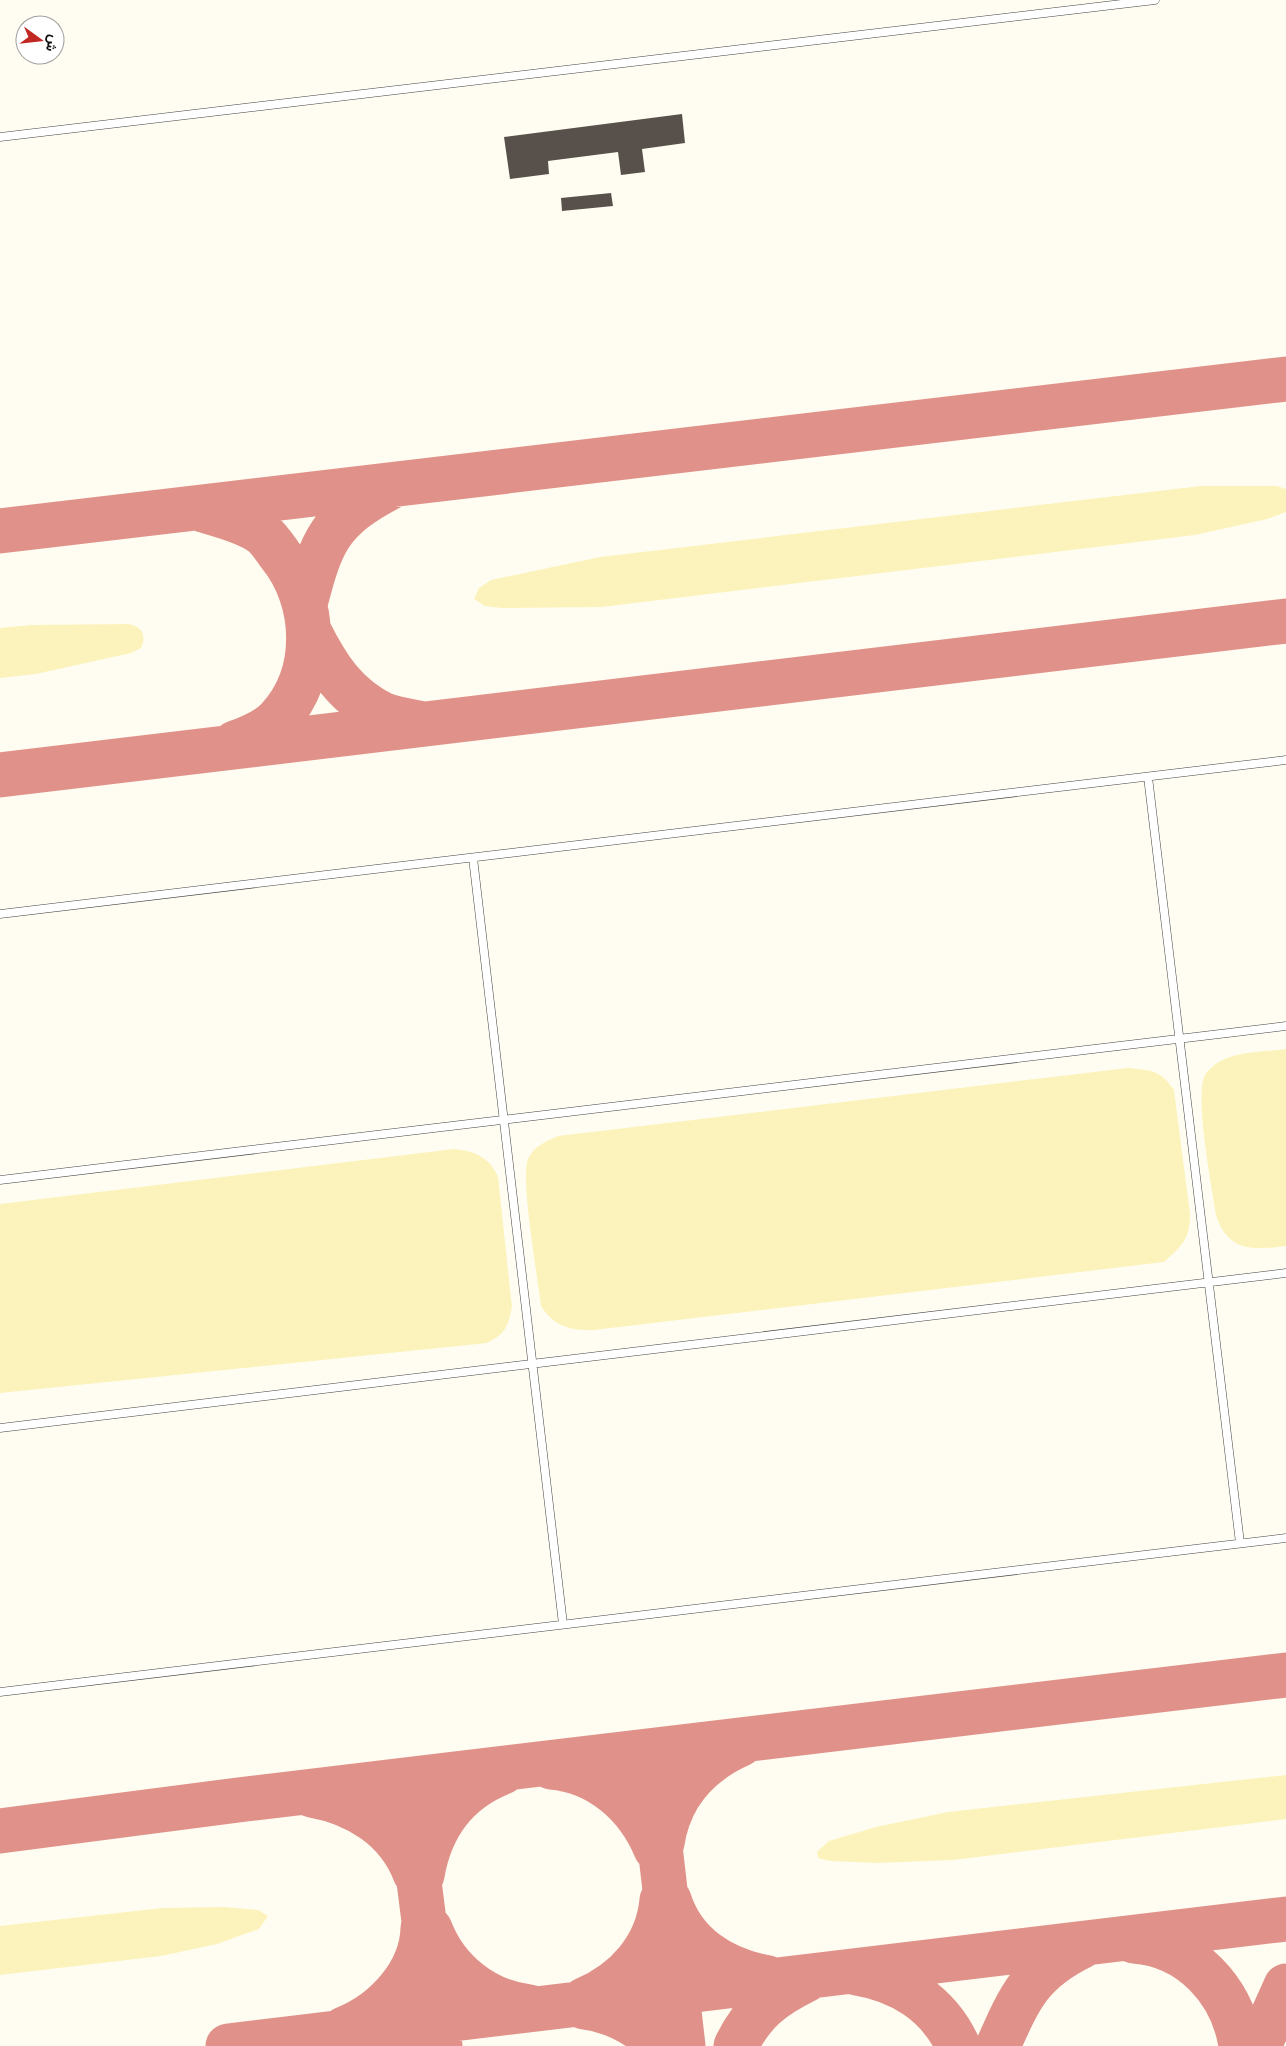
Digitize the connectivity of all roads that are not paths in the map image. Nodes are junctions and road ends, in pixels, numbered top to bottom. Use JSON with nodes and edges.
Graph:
{"nodes":[{"id":1,"x":1155,"y":0,"type":"edge"},
{"id":2,"x":0,"y":137,"type":"edge"},
{"id":3,"x":1286,"y":760,"type":"edge"},
{"id":4,"x":1148,"y":777,"type":"junction"},
{"id":5,"x":473,"y":858,"type":"junction"},
{"id":6,"x":0,"y":914,"type":"edge"},
{"id":7,"x":1286,"y":1026,"type":"edge"},
{"id":8,"x":1180,"y":1038,"type":"junction"},
{"id":9,"x":504,"y":1120,"type":"junction"},
{"id":10,"x":0,"y":1180,"type":"edge"},
{"id":11,"x":1286,"y":1273,"type":"edge"},
{"id":12,"x":1209,"y":1282,"type":"junction"},
{"id":13,"x":532,"y":1363,"type":"junction"},
{"id":14,"x":0,"y":1428,"type":"edge"},
{"id":15,"x":1286,"y":1538,"type":"edge"},
{"id":16,"x":1240,"y":1543,"type":"junction"},
{"id":17,"x":563,"y":1624,"type":"junction"},
{"id":18,"x":0,"y":1692,"type":"edge"}],
"edges":[{"from":1,"to":2,"type":"lane"},
{"from":3,"to":4,"type":"lane"},
{"from":4,"to":5,"type":"lane"},
{"from":4,"to":8,"type":"lane"},
{"from":5,"to":6,"type":"lane"},
{"from":5,"to":9,"type":"lane"},
{"from":7,"to":8,"type":"lane"},
{"from":8,"to":9,"type":"lane"},
{"from":8,"to":12,"type":"lane"},
{"from":9,"to":10,"type":"lane"},
{"from":9,"to":13,"type":"lane"},
{"from":11,"to":12,"type":"lane"},
{"from":12,"to":13,"type":"lane"},
{"from":12,"to":16,"type":"lane"},
{"from":13,"to":14,"type":"lane"},
{"from":13,"to":17,"type":"lane"},
{"from":15,"to":16,"type":"lane"},
{"from":16,"to":17,"type":"lane"},
{"from":17,"to":18,"type":"lane"}]}
